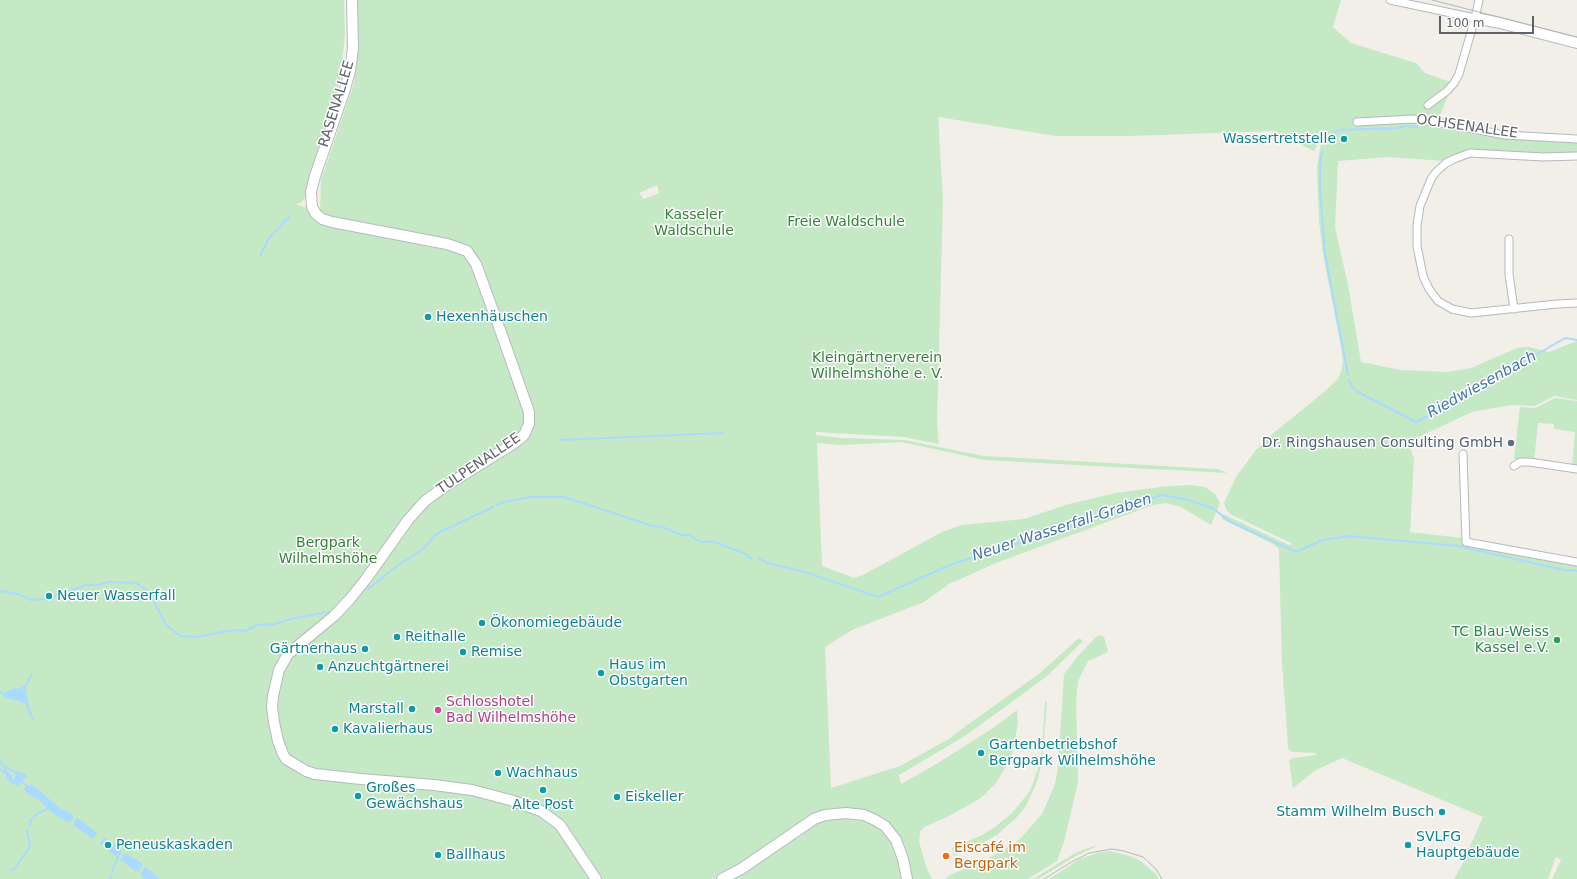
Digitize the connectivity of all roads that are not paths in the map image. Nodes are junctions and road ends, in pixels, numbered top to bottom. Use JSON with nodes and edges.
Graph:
{"nodes":[{"id":1,"x":352,"y":0,"type":"edge"},
{"id":2,"x":1390,"y":0,"type":"edge"},
{"id":3,"x":1479,"y":0,"type":"edge"},
{"id":4,"x":1476,"y":18,"type":"junction"},
{"id":5,"x":1577,"y":43,"type":"edge"},
{"id":6,"x":1428,"y":105,"type":"dead end"},
{"id":7,"x":1357,"y":122,"type":"dead end"},
{"id":8,"x":1577,"y":139,"type":"edge"},
{"id":9,"x":1577,"y":156,"type":"edge"},
{"id":10,"x":313,"y":183,"type":"joint"},
{"id":11,"x":1508,"y":239,"type":"dead end"},
{"id":12,"x":1577,"y":303,"type":"edge"},
{"id":13,"x":1514,"y":309,"type":"junction"},
{"id":14,"x":1464,"y":454,"type":"dead end"},
{"id":15,"x":1514,"y":466,"type":"dead end"},
{"id":16,"x":1577,"y":469,"type":"edge"},
{"id":17,"x":1577,"y":562,"type":"edge"},
{"id":18,"x":596,"y":879,"type":"edge"},
{"id":19,"x":722,"y":879,"type":"edge"},
{"id":20,"x":907,"y":879,"type":"edge"}],
"edges":[{"from":1,"to":10,"type":"main road","name":"RASENALLEE"},
{"from":2,"to":4,"type":"street"},
{"from":3,"to":4,"type":"street"},
{"from":4,"to":5,"type":"main road"},
{"from":4,"to":6,"type":"street"},
{"from":7,"to":8,"type":"street","name":"OCHSENALLEE"},
{"from":9,"to":13,"type":"street"},
{"from":10,"to":18,"type":"main road","name":"TULPENALLEE"},
{"from":11,"to":13,"type":"street"},
{"from":12,"to":13,"type":"street"},
{"from":14,"to":17,"type":"street"},
{"from":15,"to":16,"type":"street"},
{"from":19,"to":20,"type":"main road"}]}
